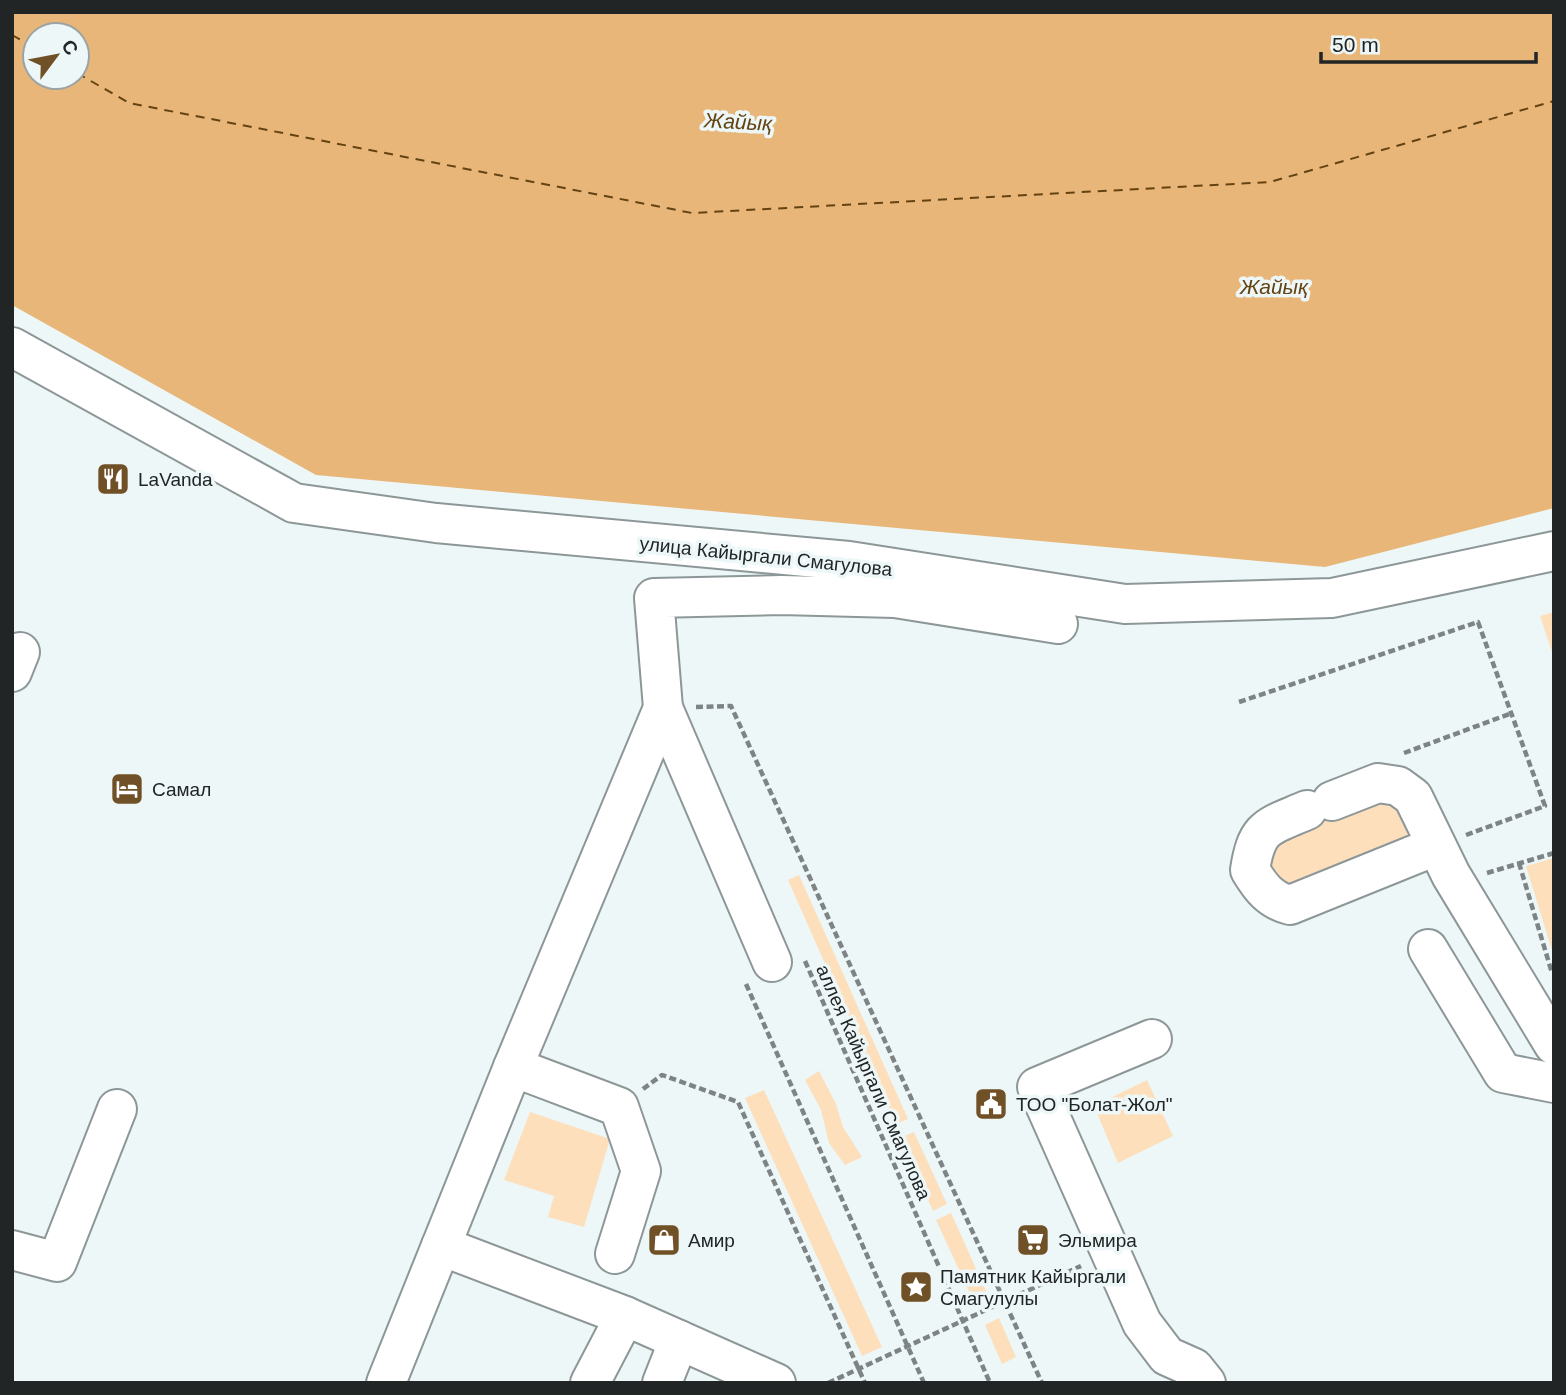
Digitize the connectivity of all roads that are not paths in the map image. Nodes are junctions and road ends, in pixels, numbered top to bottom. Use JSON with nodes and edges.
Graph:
{"nodes":[{"id":1,"x":12,"y":347,"type":"edge"},
{"id":2,"x":1554,"y":551,"type":"edge"},
{"id":3,"x":1058,"y":624,"type":"dead end"},
{"id":4,"x":663,"y":708,"type":"junction"},
{"id":5,"x":1436,"y":846,"type":"junction"},
{"id":6,"x":1428,"y":950,"type":"dead end"},
{"id":7,"x":772,"y":962,"type":"road end"},
{"id":8,"x":1152,"y":1039,"type":"dead end"},
{"id":9,"x":1554,"y":1045,"type":"edge"},
{"id":10,"x":513,"y":1067,"type":"junction"},
{"id":11,"x":1554,"y":1083,"type":"edge"},
{"id":12,"x":117,"y":1109,"type":"dead end"},
{"id":13,"x":441,"y":1246,"type":"junction"},
{"id":14,"x":12,"y":1250,"type":"edge"},
{"id":15,"x":615,"y":1254,"type":"dead end"},
{"id":16,"x":625,"y":1316,"type":"junction"},
{"id":17,"x":679,"y":1340,"type":"junction"},
{"id":18,"x":386,"y":1383,"type":"edge"},
{"id":19,"x":590,"y":1383,"type":"edge"},
{"id":20,"x":662,"y":1383,"type":"edge"},
{"id":21,"x":776,"y":1383,"type":"edge"},
{"id":22,"x":1206,"y":1383,"type":"edge"}],
"edges":[{"from":1,"to":2,"type":"street","name":"улица Кайыргали Смагулова"},
{"from":3,"to":4,"type":"street"},
{"from":4,"to":7,"type":"street"},
{"from":4,"to":10,"type":"street"},
{"from":5,"to":5,"type":"street"},
{"from":5,"to":9,"type":"street"},
{"from":6,"to":11,"type":"street"},
{"from":8,"to":22,"type":"street"},
{"from":10,"to":13,"type":"street"},
{"from":10,"to":15,"type":"street"},
{"from":12,"to":14,"type":"street"},
{"from":13,"to":16,"type":"street"},
{"from":13,"to":18,"type":"street"},
{"from":16,"to":17,"type":"street"},
{"from":16,"to":19,"type":"street"},
{"from":17,"to":20,"type":"street"},
{"from":17,"to":21,"type":"street"}]}
